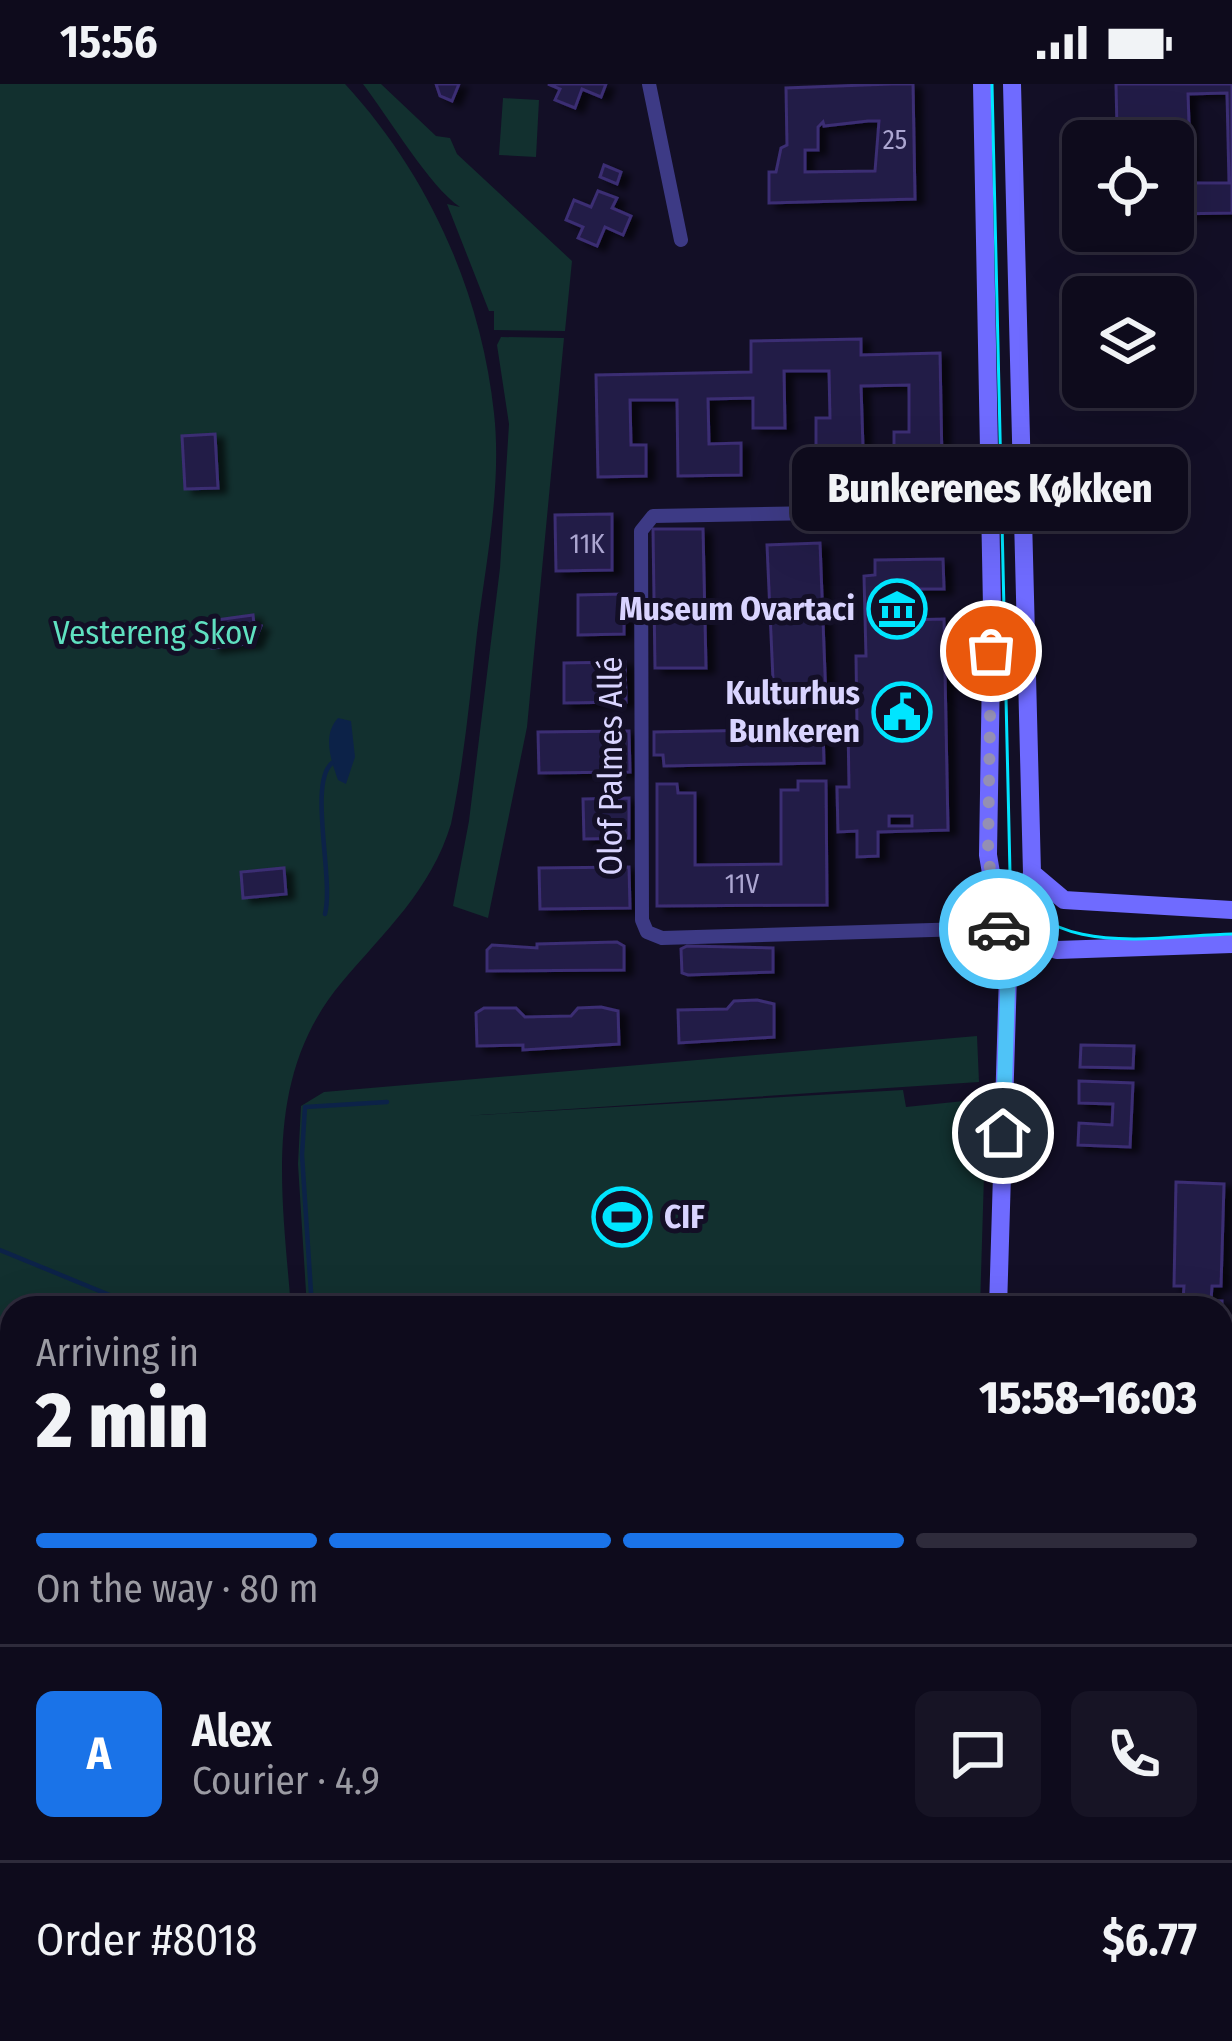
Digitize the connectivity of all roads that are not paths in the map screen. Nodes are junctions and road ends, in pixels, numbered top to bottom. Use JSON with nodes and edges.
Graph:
{"nodes":[{"id":1,"x":649,"y":84,"type":"edge"},
{"id":2,"x":982,"y":84,"type":"edge"},
{"id":3,"x":1012,"y":84,"type":"edge"},
{"id":4,"x":681,"y":240,"type":"dead end"},
{"id":5,"x":991,"y":510,"type":"junction"},
{"id":6,"x":1032,"y":873,"type":"junction"},
{"id":7,"x":1026,"y":902,"type":"junction"},
{"id":8,"x":1232,"y":910,"type":"edge"},
{"id":9,"x":998,"y":924,"type":"junction"},
{"id":10,"x":1018,"y":933,"type":"junction"},
{"id":11,"x":1232,"y":944,"type":"edge"},
{"id":12,"x":1008,"y":974,"type":"junction"},
{"id":13,"x":998,"y":1296,"type":"edge"}],
"edges":[{"from":1,"to":4,"type":"street"},
{"from":2,"to":5,"type":"street"},
{"from":3,"to":6,"type":"street"},
{"from":5,"to":9,"type":"street"},
{"from":5,"to":9,"type":"street","name":"Olof Palmes Allé"},
{"from":6,"to":7,"type":"street"},
{"from":6,"to":8,"type":"street"},
{"from":7,"to":9,"type":"street"},
{"from":7,"to":10,"type":"street"},
{"from":9,"to":10,"type":"street"},
{"from":9,"to":12,"type":"street"},
{"from":10,"to":11,"type":"street"},
{"from":10,"to":12,"type":"street"},
{"from":12,"to":13,"type":"street"}]}
